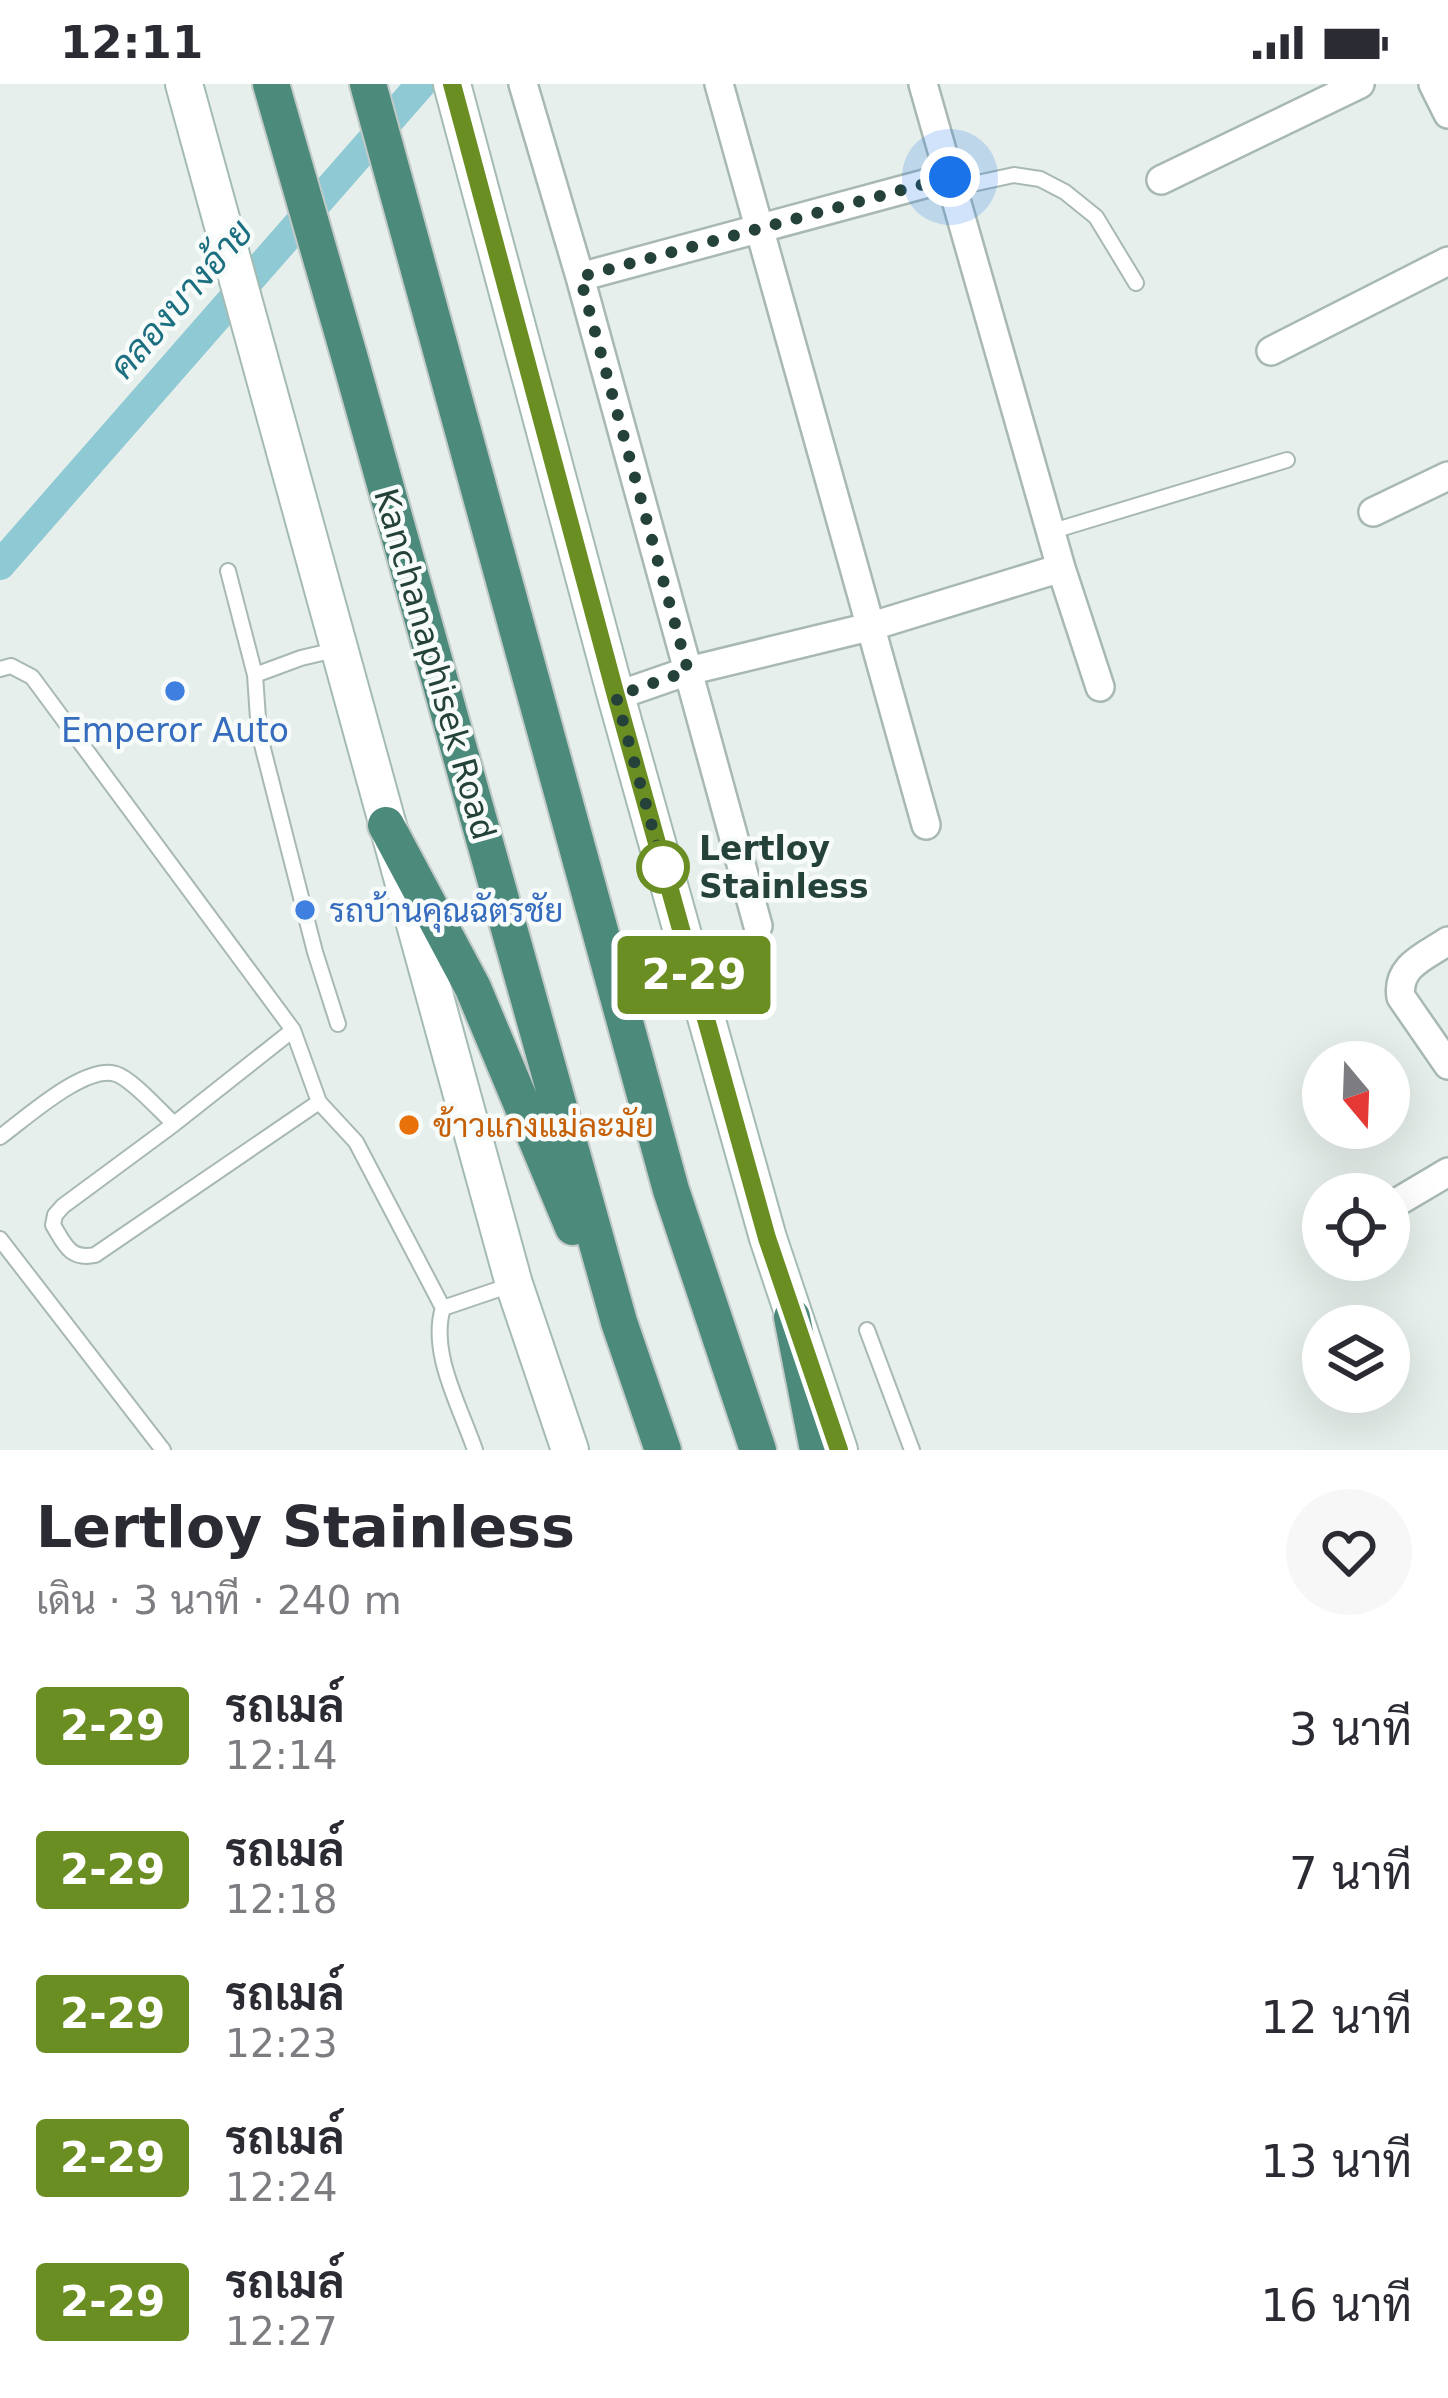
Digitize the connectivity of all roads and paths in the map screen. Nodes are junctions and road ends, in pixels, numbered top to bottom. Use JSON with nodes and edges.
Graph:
{"nodes":[{"id":1,"x":184,"y":84,"type":"edge"},
{"id":2,"x":271,"y":84,"type":"edge"},
{"id":3,"x":368,"y":84,"type":"edge"},
{"id":4,"x":452,"y":84,"type":"edge"},
{"id":5,"x":523,"y":84,"type":"edge"},
{"id":6,"x":719,"y":84,"type":"edge"},
{"id":7,"x":923,"y":84,"type":"edge"},
{"id":8,"x":1360,"y":84,"type":"edge"},
{"id":9,"x":1433,"y":84,"type":"edge"},
{"id":10,"x":1448,"y":114,"type":"edge"},
{"id":11,"x":1161,"y":180,"type":"dead end"},
{"id":12,"x":952,"y":183,"type":"junction"},
{"id":13,"x":759,"y":230,"type":"junction"},
{"id":14,"x":1448,"y":260,"type":"edge"},
{"id":15,"x":580,"y":277,"type":"junction"},
{"id":16,"x":1136,"y":283,"type":"dead end"},
{"id":17,"x":1271,"y":351,"type":"dead end"},
{"id":18,"x":1287,"y":460,"type":"dead end"},
{"id":19,"x":1448,"y":476,"type":"edge"},
{"id":20,"x":1373,"y":512,"type":"dead end"},
{"id":21,"x":1053,"y":531,"type":"junction"},
{"id":22,"x":1061,"y":568,"type":"junction"},
{"id":23,"x":228,"y":571,"type":"dead end"},
{"id":24,"x":869,"y":627,"type":"junction"},
{"id":25,"x":339,"y":649,"type":"junction"},
{"id":26,"x":0,"y":669,"type":"edge"},
{"id":27,"x":688,"y":671,"type":"junction"},
{"id":28,"x":255,"y":675,"type":"junction"},
{"id":29,"x":1100,"y":688,"type":"dead end"},
{"id":30,"x":616,"y":696,"type":"junction"},
{"id":31,"x":386,"y":825,"type":"junction"},
{"id":32,"x":926,"y":825,"type":"dead end"},
{"id":33,"x":758,"y":926,"type":"dead end"},
{"id":34,"x":1448,"y":941,"type":"edge"},
{"id":35,"x":338,"y":1024,"type":"dead end"},
{"id":36,"x":293,"y":1030,"type":"junction"},
{"id":37,"x":1448,"y":1065,"type":"edge"},
{"id":38,"x":319,"y":1102,"type":"junction"},
{"id":39,"x":174,"y":1124,"type":"junction"},
{"id":40,"x":0,"y":1137,"type":"edge"},
{"id":41,"x":1448,"y":1172,"type":"edge"},
{"id":42,"x":1410,"y":1195,"type":"edge"},
{"id":43,"x":0,"y":1239,"type":"edge"},
{"id":44,"x":514,"y":1284,"type":"junction"},
{"id":45,"x":443,"y":1308,"type":"junction"},
{"id":46,"x":792,"y":1317,"type":"junction"},
{"id":47,"x":619,"y":1322,"type":"junction"},
{"id":48,"x":867,"y":1330,"type":"dead end"},
{"id":49,"x":163,"y":1450,"type":"edge"},
{"id":50,"x":475,"y":1450,"type":"edge"},
{"id":51,"x":570,"y":1450,"type":"edge"},
{"id":52,"x":663,"y":1450,"type":"edge"},
{"id":53,"x":758,"y":1450,"type":"edge"},
{"id":54,"x":818,"y":1450,"type":"edge"},
{"id":55,"x":839,"y":1450,"type":"edge"},
{"id":56,"x":912,"y":1450,"type":"edge"}],
"edges":[{"from":1,"to":25,"type":"main road"},
{"from":2,"to":47,"type":"highway","name":"Kanchanaphisek Road"},
{"from":3,"to":53,"type":"highway"},
{"from":4,"to":30,"type":"main road"},
{"from":5,"to":15,"type":"street"},
{"from":6,"to":13,"type":"street"},
{"from":7,"to":12,"type":"street"},
{"from":8,"to":11,"type":"street"},
{"from":9,"to":10,"type":"street"},
{"from":12,"to":13,"type":"street"},
{"from":12,"to":16,"type":"lane"},
{"from":12,"to":21,"type":"street"},
{"from":13,"to":15,"type":"street"},
{"from":13,"to":24,"type":"street"},
{"from":14,"to":17,"type":"street"},
{"from":15,"to":27,"type":"street"},
{"from":18,"to":21,"type":"lane"},
{"from":19,"to":20,"type":"street"},
{"from":21,"to":22,"type":"street"},
{"from":22,"to":24,"type":"street"},
{"from":22,"to":29,"type":"street"},
{"from":23,"to":28,"type":"lane"},
{"from":24,"to":27,"type":"street"},
{"from":24,"to":32,"type":"street"},
{"from":25,"to":28,"type":"lane"},
{"from":25,"to":31,"type":"main road"},
{"from":26,"to":36,"type":"lane"},
{"from":27,"to":30,"type":"street"},
{"from":27,"to":33,"type":"street"},
{"from":28,"to":35,"type":"lane"},
{"from":30,"to":46,"type":"main road"},
{"from":31,"to":44,"type":"main road"},
{"from":31,"to":47,"type":"highway"},
{"from":34,"to":37,"type":"street"},
{"from":36,"to":38,"type":"lane"},
{"from":36,"to":39,"type":"lane"},
{"from":38,"to":39,"type":"lane"},
{"from":38,"to":45,"type":"lane"},
{"from":39,"to":40,"type":"lane"},
{"from":41,"to":42,"type":"street"},
{"from":43,"to":49,"type":"lane"},
{"from":44,"to":45,"type":"lane"},
{"from":44,"to":51,"type":"main road"},
{"from":45,"to":50,"type":"lane"},
{"from":46,"to":54,"type":"highway"},
{"from":46,"to":55,"type":"main road"},
{"from":47,"to":52,"type":"highway","name":"Kanchanaphisek Road"},
{"from":48,"to":56,"type":"lane"}]}
